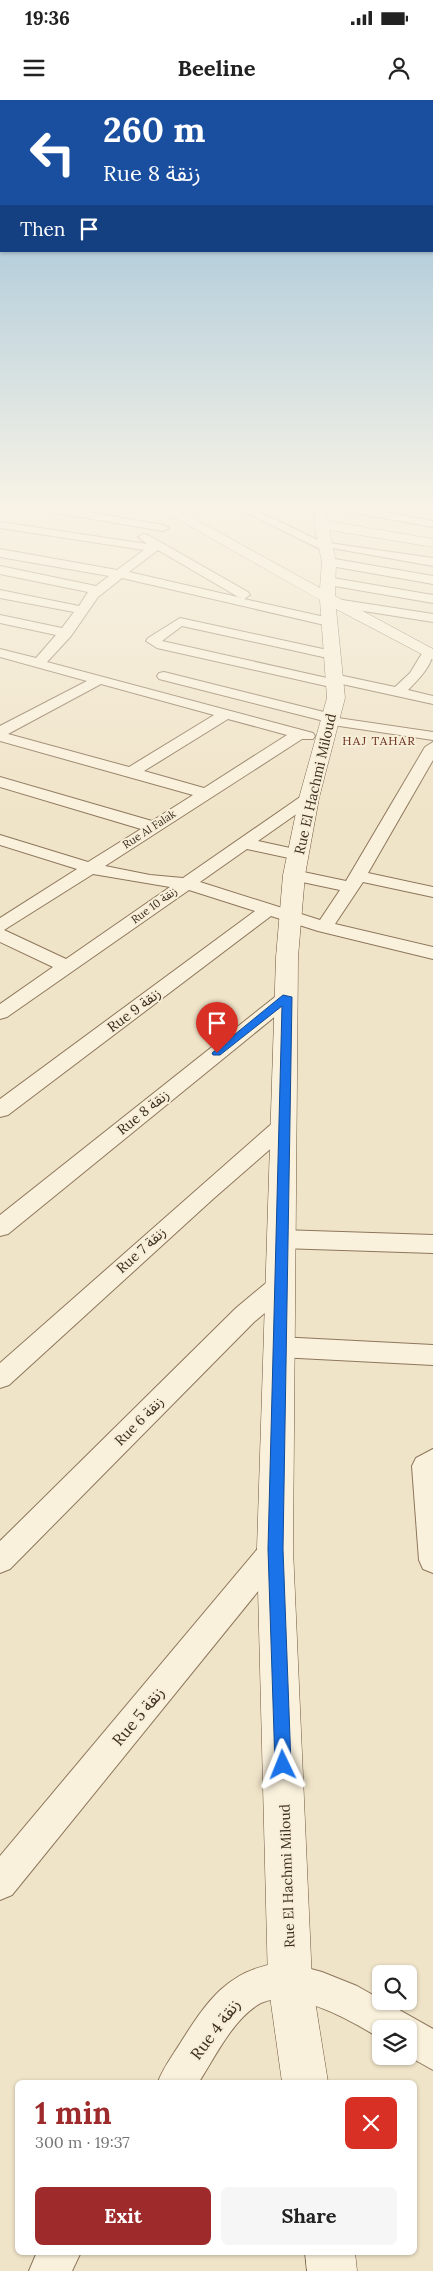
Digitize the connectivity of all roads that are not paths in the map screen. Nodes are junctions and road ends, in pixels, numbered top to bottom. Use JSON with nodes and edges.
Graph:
{"nodes":[{"id":1,"x":78,"y":609,"type":"edge"},
{"id":2,"x":330,"y":609,"type":"edge"},
{"id":3,"x":346,"y":609,"type":"edge"},
{"id":4,"x":380,"y":609,"type":"edge"},
{"id":5,"x":82,"y":610,"type":"joint"},
{"id":6,"x":433,"y":618,"type":"edge"},
{"id":7,"x":0,"y":619,"type":"edge"},
{"id":8,"x":66,"y":633,"type":"junction"},
{"id":9,"x":0,"y":652,"type":"edge"},
{"id":10,"x":431,"y":654,"type":"edge"},
{"id":11,"x":39,"y":664,"type":"junction"},
{"id":12,"x":334,"y":672,"type":"junction"},
{"id":13,"x":164,"y":676,"type":"dead end"},
{"id":14,"x":99,"y":680,"type":"junction"},
{"id":15,"x":398,"y":692,"type":"junction"},
{"id":16,"x":433,"y":700,"type":"edge"},
{"id":17,"x":226,"y":714,"type":"junction"},
{"id":18,"x":0,"y":716,"type":"edge"},
{"id":19,"x":20,"y":722,"type":"junction"},
{"id":20,"x":321,"y":728,"type":"junction"},
{"id":21,"x":0,"y":732,"type":"edge"},
{"id":22,"x":0,"y":736,"type":"edge"},
{"id":23,"x":433,"y":736,"type":"edge"},
{"id":24,"x":433,"y":747,"type":"edge"},
{"id":25,"x":132,"y":772,"type":"junction"},
{"id":26,"x":0,"y":782,"type":"edge"},
{"id":27,"x":204,"y":793,"type":"junction"},
{"id":28,"x":309,"y":798,"type":"junction"},
{"id":29,"x":153,"y":827,"type":"junction"},
{"id":30,"x":1,"y":841,"type":"edge"},
{"id":31,"x":244,"y":843,"type":"junction"},
{"id":32,"x":296,"y":865,"type":"junction"},
{"id":33,"x":90,"y":868,"type":"junction"},
{"id":34,"x":355,"y":882,"type":"junction"},
{"id":35,"x":186,"y":883,"type":"junction"},
{"id":36,"x":433,"y":892,"type":"edge"},
{"id":37,"x":278,"y":913,"type":"junction"},
{"id":38,"x":0,"y":926,"type":"edge"},
{"id":39,"x":324,"y":927,"type":"junction"},
{"id":40,"x":0,"y":935,"type":"edge"},
{"id":41,"x":433,"y":953,"type":"edge"},
{"id":42,"x":66,"y":966,"type":"junction"},
{"id":43,"x":287,"y":997,"type":"junction"},
{"id":44,"x":0,"y":1013,"type":"edge"},
{"id":45,"x":0,"y":1110,"type":"edge"},
{"id":46,"x":284,"y":1125,"type":"junction"},
{"id":47,"x":0,"y":1228,"type":"edge"},
{"id":48,"x":281,"y":1239,"type":"junction"},
{"id":49,"x":433,"y":1244,"type":"edge"},
{"id":50,"x":281,"y":1285,"type":"junction"},
{"id":51,"x":279,"y":1347,"type":"junction"},
{"id":52,"x":433,"y":1355,"type":"edge"},
{"id":53,"x":0,"y":1378,"type":"edge"},
{"id":54,"x":433,"y":1461,"type":"edge"},
{"id":55,"x":275,"y":1549,"type":"junction"},
{"id":56,"x":0,"y":1560,"type":"edge"},
{"id":57,"x":433,"y":1560,"type":"edge"},
{"id":58,"x":0,"y":1882,"type":"edge"},
{"id":59,"x":290,"y":1982,"type":"junction"},
{"id":60,"x":382,"y":2020,"type":"edge"},
{"id":61,"x":417,"y":2040,"type":"edge"},
{"id":62,"x":433,"y":2051,"type":"edge"},
{"id":63,"x":178,"y":2080,"type":"edge"},
{"id":64,"x":305,"y":2080,"type":"edge"},
{"id":65,"x":59,"y":2255,"type":"edge"},
{"id":66,"x":330,"y":2255,"type":"edge"},
{"id":67,"x":49,"y":2271,"type":"edge"},
{"id":68,"x":332,"y":2271,"type":"edge"}],
"edges":[{"from":1,"to":5,"type":"street"},
{"from":2,"to":12,"type":"street","name":"Rue El Hachmi Miloud"},
{"from":3,"to":10,"type":"street"},
{"from":4,"to":6,"type":"street"},
{"from":5,"to":8,"type":"street"},
{"from":7,"to":8,"type":"street"},
{"from":8,"to":11,"type":"street"},
{"from":9,"to":11,"type":"street"},
{"from":10,"to":15,"type":"street"},
{"from":11,"to":14,"type":"street"},
{"from":12,"to":12,"type":"street"},
{"from":12,"to":15,"type":"street"},
{"from":12,"to":20,"type":"street","name":"Rue El Hachmi Miloud"},
{"from":13,"to":20,"type":"street"},
{"from":14,"to":17,"type":"street"},
{"from":14,"to":19,"type":"street"},
{"from":15,"to":16,"type":"street"},
{"from":17,"to":20,"type":"street"},
{"from":17,"to":25,"type":"street"},
{"from":18,"to":19,"type":"street"},
{"from":19,"to":21,"type":"street"},
{"from":20,"to":23,"type":"street"},
{"from":20,"to":27,"type":"street","name":"Rue Al Falak"},
{"from":20,"to":28,"type":"street","name":"Rue El Hachmi Miloud"},
{"from":22,"to":25,"type":"street"},
{"from":24,"to":34,"type":"street"},
{"from":25,"to":27,"type":"street"},
{"from":26,"to":29,"type":"street"},
{"from":27,"to":29,"type":"street","name":"Rue Al Falak"},
{"from":28,"to":31,"type":"street","name":"Rue 10 زنقة"},
{"from":28,"to":32,"type":"street","name":"Rue El Hachmi Miloud"},
{"from":29,"to":33,"type":"street","name":"Rue Al Falak"},
{"from":30,"to":33,"type":"street"},
{"from":31,"to":32,"type":"street"},
{"from":31,"to":35,"type":"street","name":"Rue 10 زنقة"},
{"from":32,"to":34,"type":"street"},
{"from":32,"to":37,"type":"street","name":"Rue El Hachmi Miloud"},
{"from":33,"to":35,"type":"street"},
{"from":33,"to":38,"type":"street","name":"Rue Al Falak"},
{"from":34,"to":36,"type":"street"},
{"from":34,"to":39,"type":"street"},
{"from":35,"to":37,"type":"street"},
{"from":35,"to":42,"type":"street","name":"Rue 10 زنقة"},
{"from":37,"to":39,"type":"street"},
{"from":37,"to":43,"type":"street","name":"Rue El Hachmi Miloud"},
{"from":37,"to":45,"type":"street","name":"Rue 9 زنقة"},
{"from":39,"to":41,"type":"street"},
{"from":40,"to":42,"type":"street"},
{"from":42,"to":44,"type":"street","name":"Rue 10 زنقة"},
{"from":43,"to":46,"type":"street","name":"Rue El Hachmi Miloud"},
{"from":43,"to":47,"type":"street","name":"Rue 8 زنقة"},
{"from":46,"to":48,"type":"street","name":"Rue El Hachmi Miloud"},
{"from":46,"to":53,"type":"street","name":"Rue 7 زنقة"},
{"from":48,"to":49,"type":"street"},
{"from":48,"to":50,"type":"street","name":"Rue El Hachmi Miloud"},
{"from":50,"to":51,"type":"street","name":"Rue El Hachmi Miloud"},
{"from":50,"to":56,"type":"street","name":"Rue 6 زنقة"},
{"from":51,"to":52,"type":"street"},
{"from":51,"to":55,"type":"street","name":"Rue El Hachmi Miloud"},
{"from":54,"to":57,"type":"street"},
{"from":55,"to":58,"type":"street","name":"Rue 5 زنقة"},
{"from":55,"to":59,"type":"street","name":"Rue El Hachmi Miloud"},
{"from":59,"to":60,"type":"street","name":"Rue 4 زنقة"},
{"from":59,"to":63,"type":"street","name":"Rue 4 زنقة"},
{"from":59,"to":64,"type":"street","name":"Rue El Hachmi Miloud"},
{"from":61,"to":62,"type":"street"},
{"from":65,"to":67,"type":"street"},
{"from":66,"to":68,"type":"street"}]}
